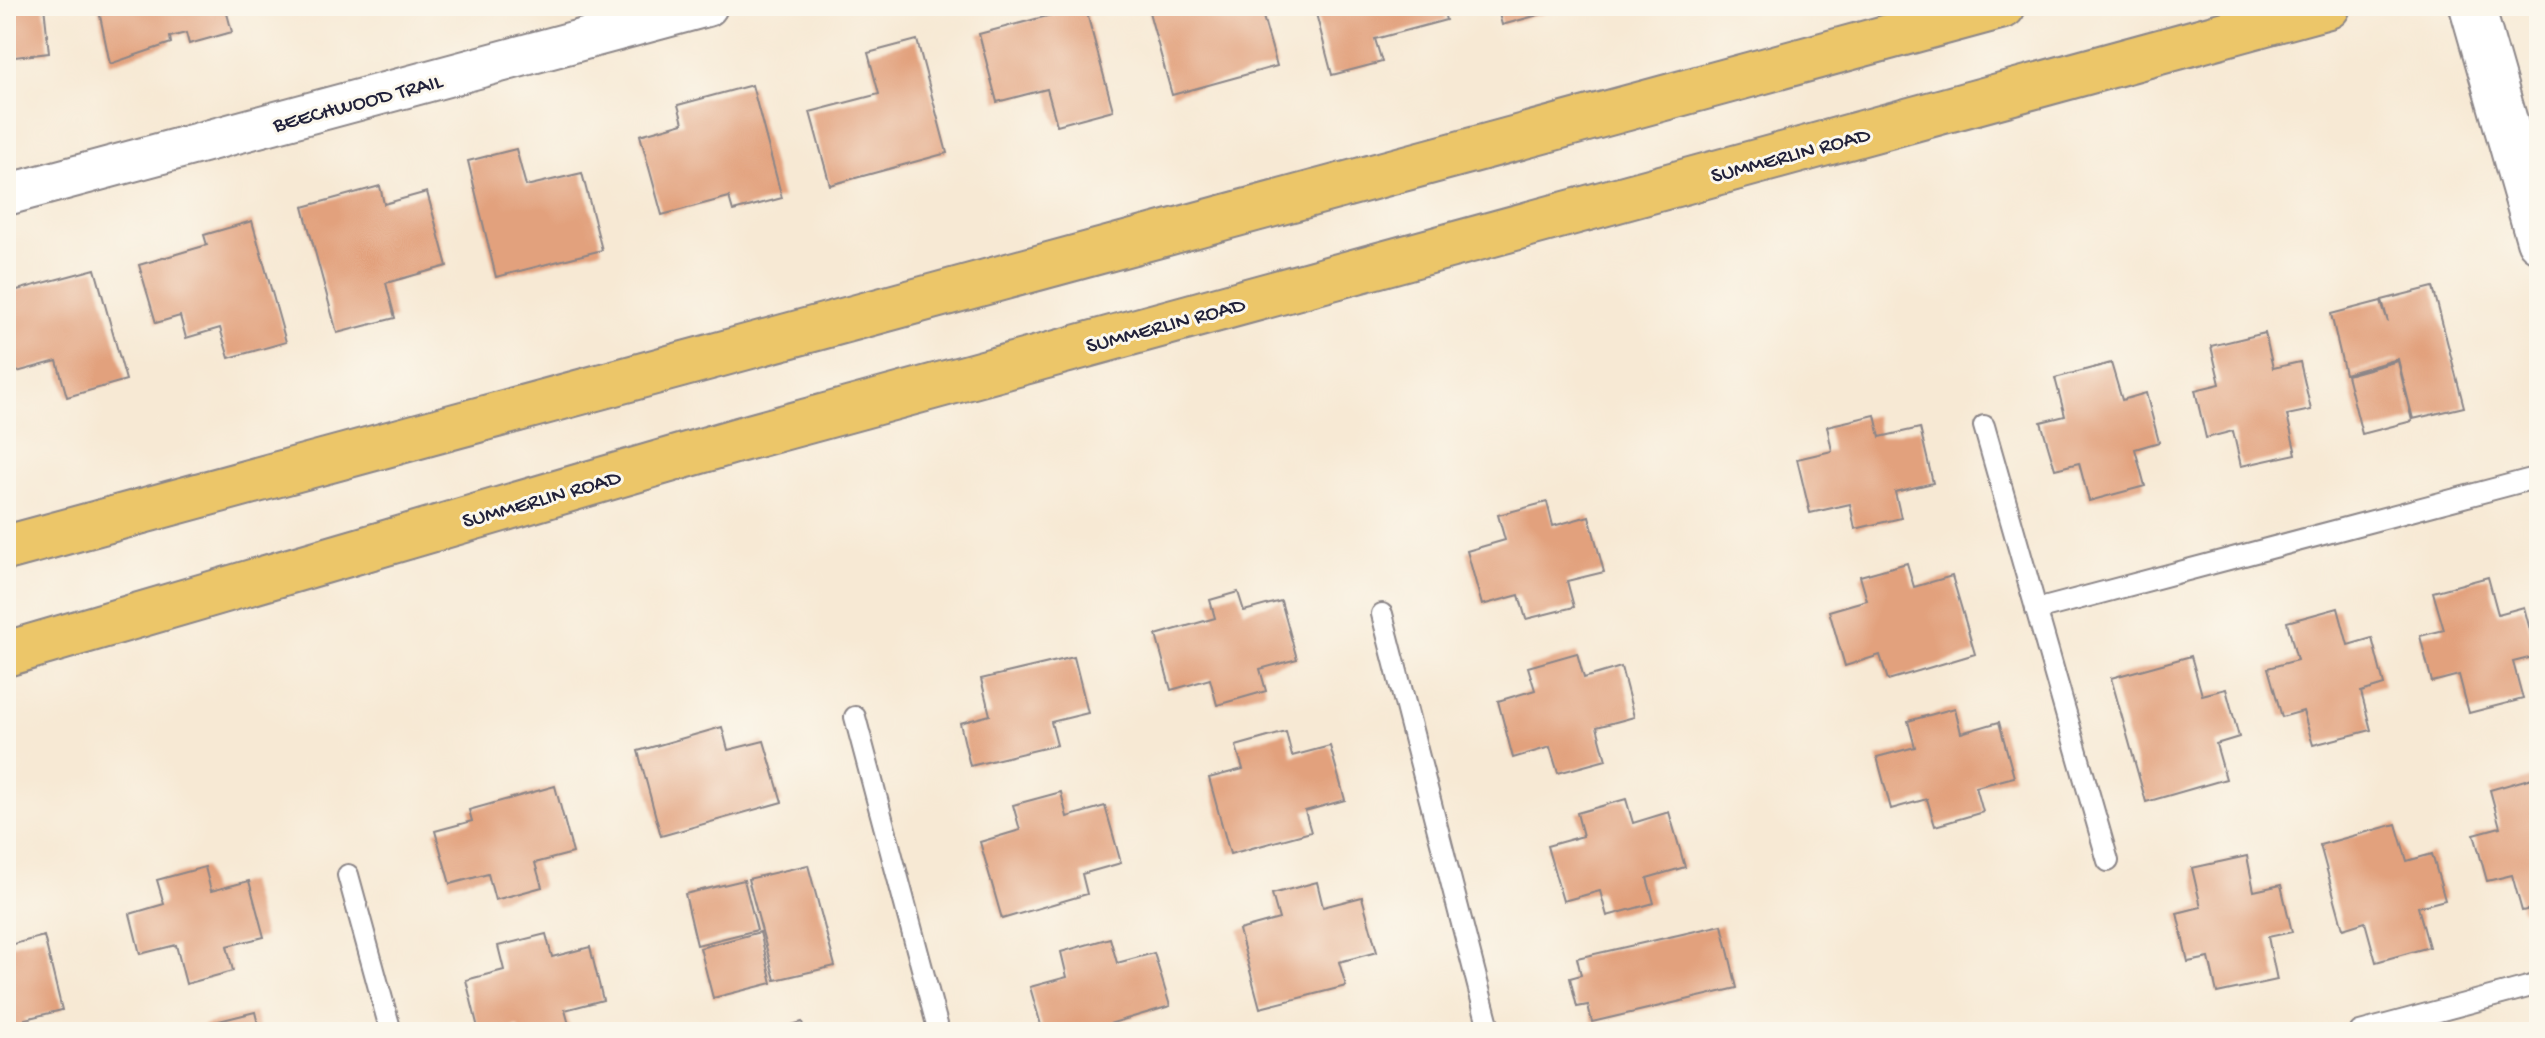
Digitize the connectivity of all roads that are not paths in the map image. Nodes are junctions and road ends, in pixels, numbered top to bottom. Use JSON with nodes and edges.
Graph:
{"nodes":[{"id":1,"x":707,"y":6,"type":"edge"},
{"id":2,"x":2003,"y":6,"type":"edge"},
{"id":3,"x":2328,"y":6,"type":"edge"},
{"id":4,"x":2472,"y":6,"type":"edge"},
{"id":5,"x":2528,"y":156,"type":"edge"},
{"id":6,"x":6,"y":195,"type":"edge"},
{"id":7,"x":2539,"y":240,"type":"edge"},
{"id":8,"x":1984,"y":426,"type":"dead end"},
{"id":9,"x":2539,"y":477,"type":"edge"},
{"id":10,"x":6,"y":548,"type":"edge"},
{"id":11,"x":2036,"y":610,"type":"junction"},
{"id":12,"x":1382,"y":614,"type":"dead end"},
{"id":13,"x":6,"y":654,"type":"edge"},
{"id":14,"x":855,"y":717,"type":"dead end"},
{"id":15,"x":2108,"y":861,"type":"dead end"},
{"id":16,"x":348,"y":875,"type":"dead end"},
{"id":17,"x":2539,"y":984,"type":"edge"},
{"id":18,"x":391,"y":1032,"type":"edge"},
{"id":19,"x":939,"y":1032,"type":"edge"},
{"id":20,"x":1490,"y":1032,"type":"edge"},
{"id":21,"x":2360,"y":1032,"type":"edge"}],
"edges":[{"from":1,"to":6,"type":"street","name":"BEECHWOOD TRAIL"},
{"from":2,"to":10,"type":"main road"},
{"from":3,"to":13,"type":"main road","name":"SUMMERLIN ROAD"},
{"from":4,"to":5,"type":"street"},
{"from":5,"to":7,"type":"street"},
{"from":8,"to":11,"type":"lane"},
{"from":9,"to":11,"type":"lane"},
{"from":11,"to":15,"type":"lane"},
{"from":12,"to":20,"type":"lane"},
{"from":14,"to":19,"type":"lane"},
{"from":16,"to":18,"type":"lane"},
{"from":17,"to":21,"type":"lane"}]}
